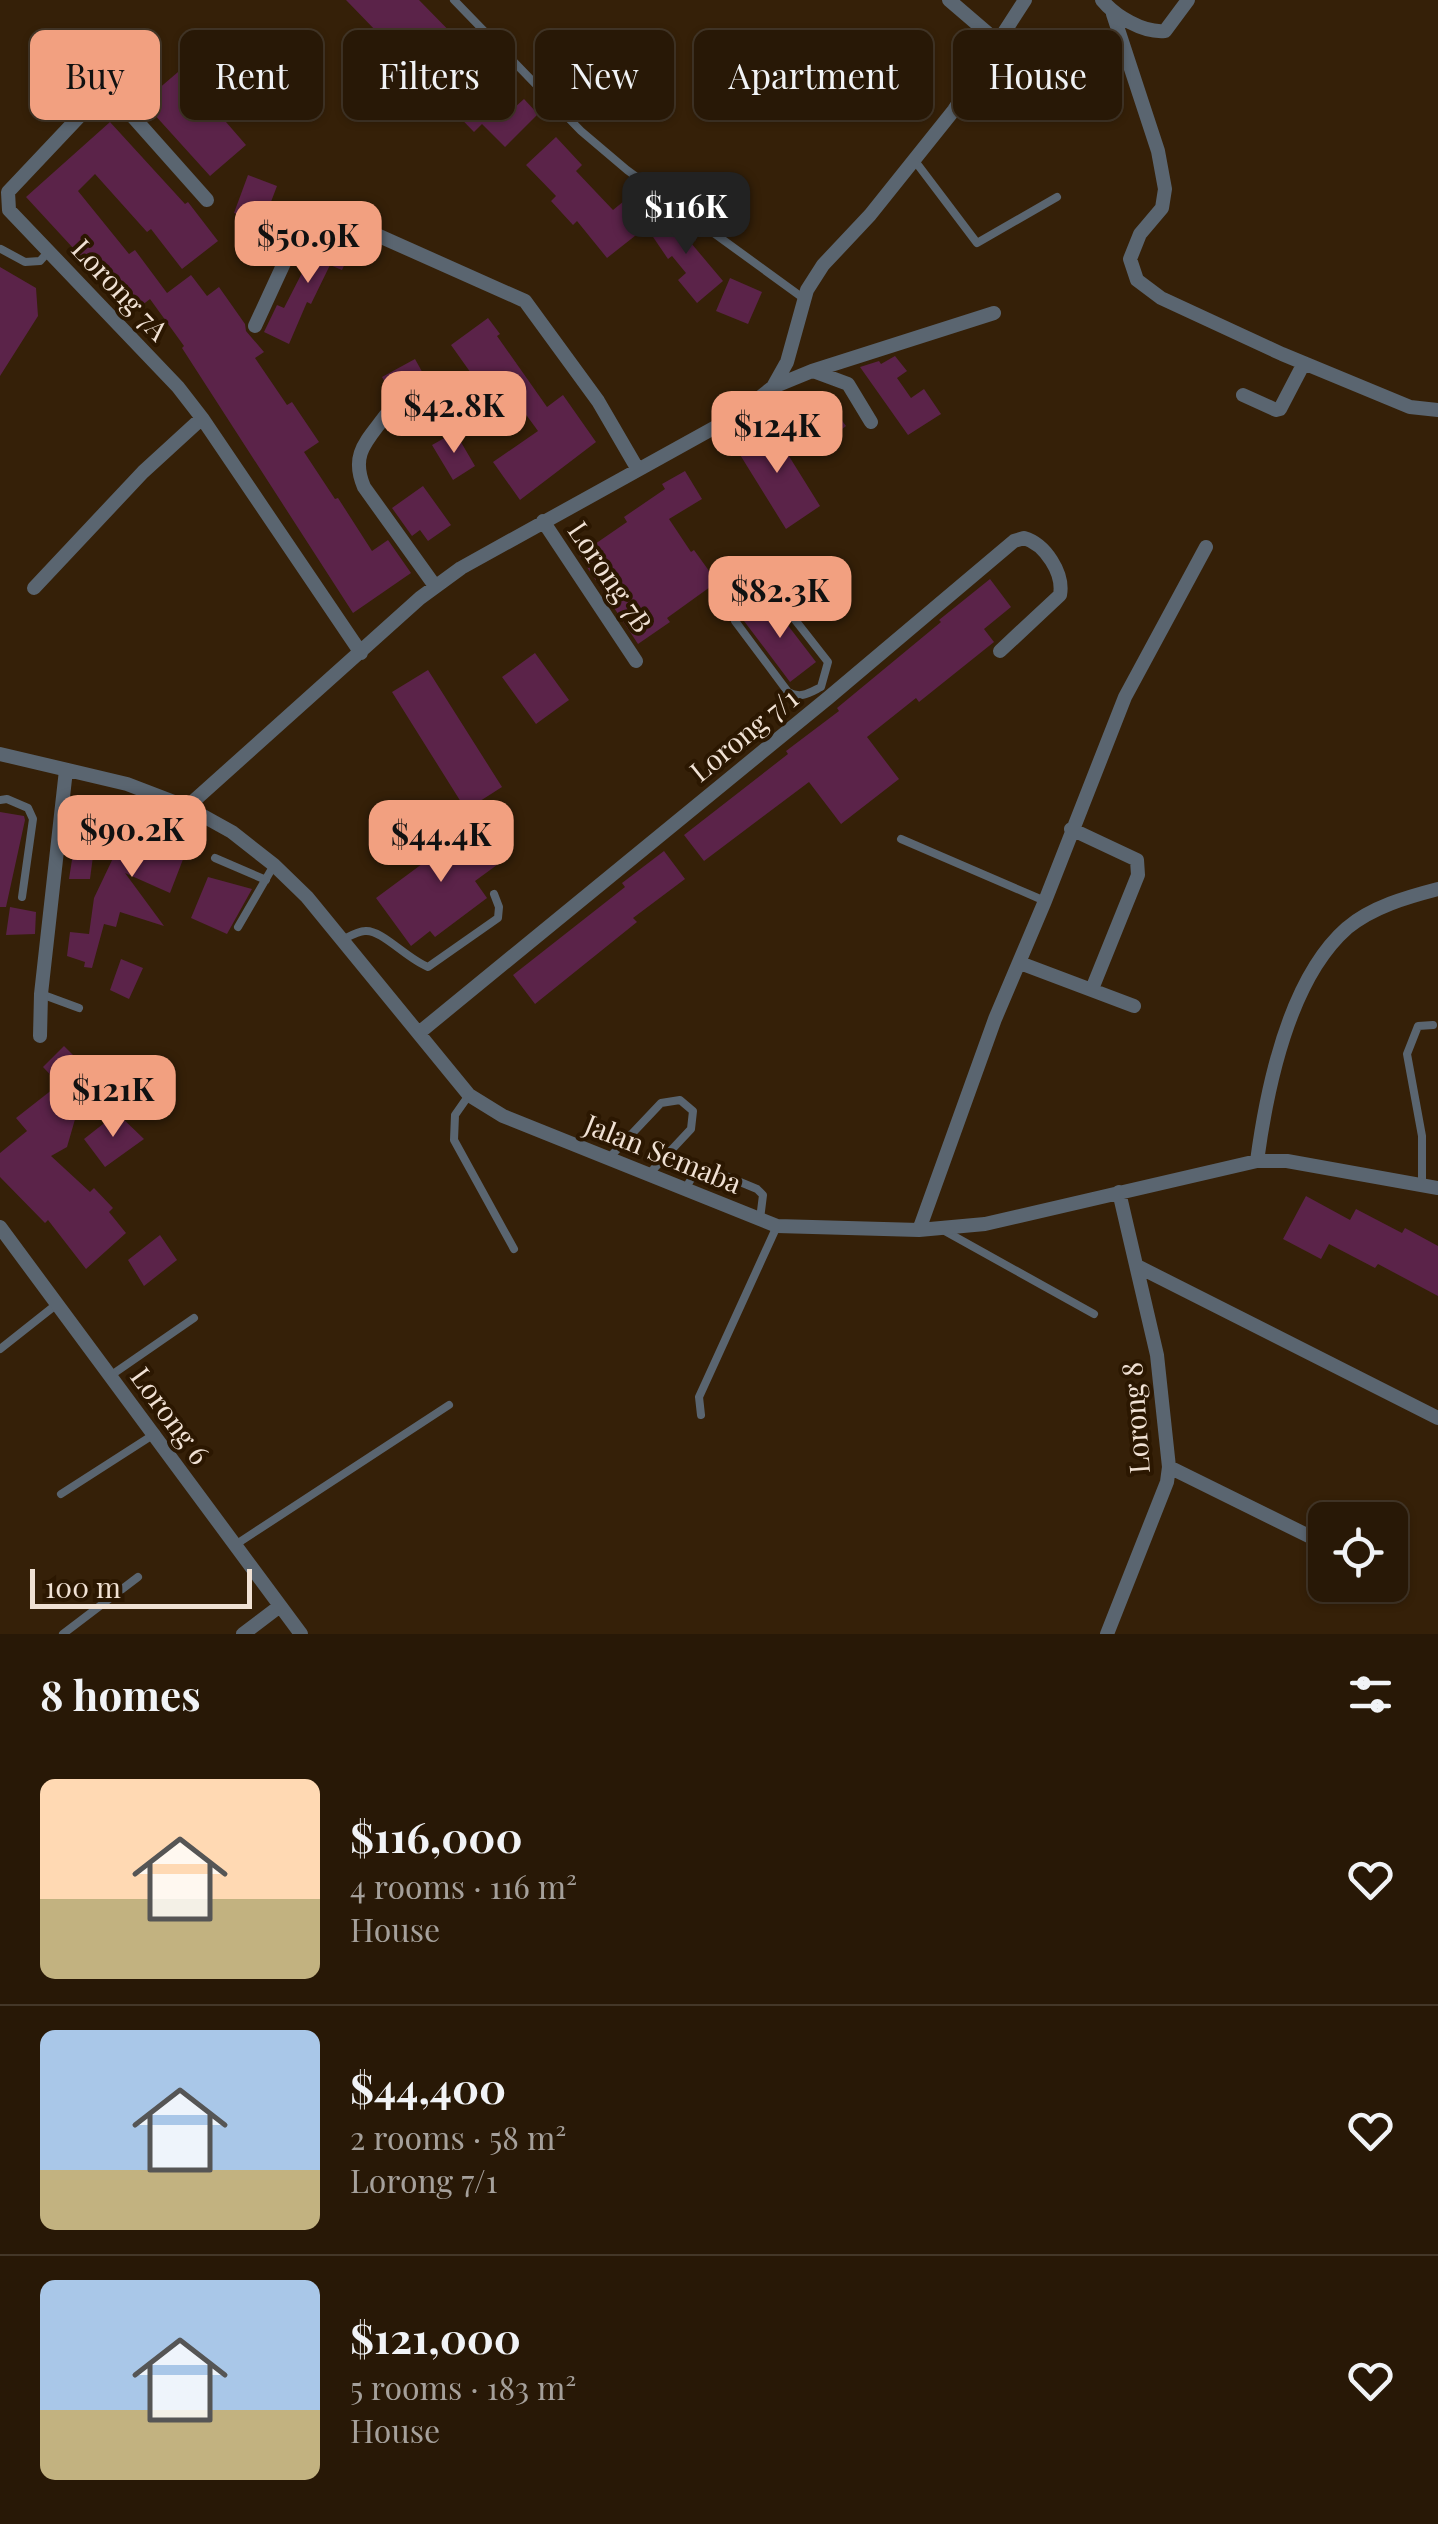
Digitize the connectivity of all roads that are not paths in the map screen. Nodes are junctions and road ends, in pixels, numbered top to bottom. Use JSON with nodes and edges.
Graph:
{"nodes":[{"id":1,"x":454,"y":0,"type":"edge"},
{"id":2,"x":949,"y":0,"type":"edge"},
{"id":3,"x":1025,"y":0,"type":"edge"},
{"id":4,"x":1102,"y":0,"type":"edge"},
{"id":5,"x":1188,"y":0,"type":"edge"},
{"id":6,"x":1113,"y":14,"type":"junction"},
{"id":7,"x":984,"y":30,"type":"edge"},
{"id":8,"x":1006,"y":30,"type":"edge"},
{"id":9,"x":953,"y":111,"type":"edge"},
{"id":10,"x":914,"y":160,"type":"junction"},
{"id":11,"x":1057,"y":197,"type":"dead end"},
{"id":12,"x":206,"y":200,"type":"dead end"},
{"id":13,"x":1,"y":250,"type":"edge"},
{"id":14,"x":49,"y":252,"type":"junction"},
{"id":15,"x":805,"y":300,"type":"junction"},
{"id":16,"x":994,"y":313,"type":"dead end"},
{"id":17,"x":255,"y":326,"type":"dead end"},
{"id":18,"x":1304,"y":363,"type":"junction"},
{"id":19,"x":812,"y":371,"type":"junction"},
{"id":20,"x":774,"y":386,"type":"junction"},
{"id":21,"x":1243,"y":396,"type":"dead end"},
{"id":22,"x":1438,"y":410,"type":"edge"},
{"id":23,"x":386,"y":415,"type":"dead end"},
{"id":24,"x":202,"y":418,"type":"junction"},
{"id":25,"x":872,"y":422,"type":"dead end"},
{"id":26,"x":637,"y":468,"type":"junction"},
{"id":27,"x":543,"y":521,"type":"junction"},
{"id":28,"x":1206,"y":548,"type":"dead end"},
{"id":29,"x":436,"y":586,"type":"junction"},
{"id":30,"x":34,"y":588,"type":"dead end"},
{"id":31,"x":1000,"y":651,"type":"dead end"},
{"id":32,"x":361,"y":653,"type":"junction"},
{"id":33,"x":636,"y":661,"type":"dead end"},
{"id":34,"x":825,"y":693,"type":"junction"},
{"id":35,"x":0,"y":754,"type":"edge"},
{"id":36,"x":66,"y":770,"type":"junction"},
{"id":37,"x":0,"y":800,"type":"edge"},
{"id":38,"x":187,"y":808,"type":"junction"},
{"id":39,"x":1071,"y":829,"type":"junction"},
{"id":40,"x":901,"y":839,"type":"dead end"},
{"id":41,"x":214,"y":858,"type":"dead end"},
{"id":42,"x":274,"y":864,"type":"junction"},
{"id":43,"x":266,"y":880,"type":"junction"},
{"id":44,"x":1438,"y":889,"type":"edge"},
{"id":45,"x":494,"y":894,"type":"dead end"},
{"id":46,"x":22,"y":897,"type":"dead end"},
{"id":47,"x":1045,"y":902,"type":"junction"},
{"id":48,"x":238,"y":927,"type":"dead end"},
{"id":49,"x":342,"y":940,"type":"junction"},
{"id":50,"x":1020,"y":964,"type":"junction"},
{"id":51,"x":1092,"y":989,"type":"junction"},
{"id":52,"x":41,"y":994,"type":"junction"},
{"id":53,"x":1134,"y":1006,"type":"dead end"},
{"id":54,"x":79,"y":1008,"type":"dead end"},
{"id":55,"x":1432,"y":1025,"type":"dead end"},
{"id":56,"x":420,"y":1032,"type":"junction"},
{"id":57,"x":40,"y":1036,"type":"dead end"},
{"id":58,"x":469,"y":1096,"type":"junction"},
{"id":59,"x":608,"y":1159,"type":"junction"},
{"id":60,"x":1257,"y":1161,"type":"junction"},
{"id":61,"x":648,"y":1175,"type":"junction"},
{"id":62,"x":1422,"y":1185,"type":"junction"},
{"id":63,"x":1438,"y":1188,"type":"edge"},
{"id":64,"x":685,"y":1189,"type":"junction"},
{"id":65,"x":1119,"y":1192,"type":"junction"},
{"id":66,"x":760,"y":1220,"type":"junction"},
{"id":67,"x":777,"y":1226,"type":"junction"},
{"id":68,"x":0,"y":1227,"type":"edge"},
{"id":69,"x":940,"y":1228,"type":"junction"},
{"id":70,"x":919,"y":1230,"type":"junction"},
{"id":71,"x":514,"y":1248,"type":"dead end"},
{"id":72,"x":1137,"y":1266,"type":"junction"},
{"id":73,"x":57,"y":1304,"type":"junction"},
{"id":74,"x":1094,"y":1314,"type":"dead end"},
{"id":75,"x":194,"y":1318,"type":"dead end"},
{"id":76,"x":0,"y":1349,"type":"edge"},
{"id":77,"x":110,"y":1376,"type":"junction"},
{"id":78,"x":450,"y":1405,"type":"dead end"},
{"id":79,"x":701,"y":1415,"type":"dead end"},
{"id":80,"x":1438,"y":1418,"type":"edge"},
{"id":81,"x":156,"y":1434,"type":"junction"},
{"id":82,"x":1169,"y":1466,"type":"junction"},
{"id":83,"x":61,"y":1494,"type":"dead end"},
{"id":84,"x":1308,"y":1536,"type":"edge"},
{"id":85,"x":234,"y":1546,"type":"junction"},
{"id":86,"x":138,"y":1576,"type":"dead end"},
{"id":87,"x":280,"y":1606,"type":"junction"},
{"id":88,"x":64,"y":1634,"type":"edge"},
{"id":89,"x":243,"y":1634,"type":"edge"},
{"id":90,"x":301,"y":1634,"type":"edge"},
{"id":91,"x":1108,"y":1634,"type":"edge"}],
"edges":[{"from":1,"to":15,"type":"lane"},
{"from":2,"to":7,"type":"street"},
{"from":3,"to":8,"type":"street"},
{"from":4,"to":6,"type":"street"},
{"from":5,"to":6,"type":"street"},
{"from":6,"to":18,"type":"street"},
{"from":9,"to":10,"type":"street"},
{"from":10,"to":11,"type":"lane"},
{"from":10,"to":15,"type":"street"},
{"from":12,"to":14,"type":"street","name":"Lorong 7A"},
{"from":13,"to":14,"type":"lane"},
{"from":14,"to":24,"type":"street","name":"Lorong 7A"},
{"from":15,"to":20,"type":"street"},
{"from":16,"to":19,"type":"street"},
{"from":17,"to":26,"type":"street"},
{"from":18,"to":21,"type":"street"},
{"from":18,"to":22,"type":"street"},
{"from":19,"to":20,"type":"street"},
{"from":19,"to":25,"type":"street"},
{"from":20,"to":26,"type":"street"},
{"from":23,"to":29,"type":"street"},
{"from":24,"to":30,"type":"street"},
{"from":24,"to":32,"type":"street","name":"Lorong 7A"},
{"from":26,"to":27,"type":"street"},
{"from":27,"to":29,"type":"street"},
{"from":27,"to":33,"type":"street","name":"Lorong 7B"},
{"from":28,"to":39,"type":"street"},
{"from":29,"to":32,"type":"street"},
{"from":31,"to":34,"type":"street","name":"Lorong 7/1"},
{"from":32,"to":38,"type":"street"},
{"from":34,"to":34,"type":"lane"},
{"from":34,"to":56,"type":"street","name":"Lorong 7/1"},
{"from":35,"to":36,"type":"street","name":"Jalan Semaba"},
{"from":36,"to":38,"type":"street","name":"Jalan Semaba"},
{"from":36,"to":52,"type":"street"},
{"from":37,"to":46,"type":"lane"},
{"from":38,"to":42,"type":"street","name":"Jalan Semaba"},
{"from":39,"to":47,"type":"street"},
{"from":39,"to":51,"type":"street"},
{"from":40,"to":47,"type":"lane"},
{"from":41,"to":43,"type":"lane"},
{"from":42,"to":43,"type":"lane"},
{"from":42,"to":49,"type":"street","name":"Jalan Semaba"},
{"from":43,"to":48,"type":"lane"},
{"from":44,"to":60,"type":"street"},
{"from":45,"to":49,"type":"lane"},
{"from":47,"to":50,"type":"street"},
{"from":49,"to":56,"type":"street","name":"Jalan Semaba"},
{"from":50,"to":51,"type":"street"},
{"from":50,"to":70,"type":"street"},
{"from":51,"to":53,"type":"street"},
{"from":52,"to":54,"type":"lane"},
{"from":52,"to":57,"type":"street"},
{"from":55,"to":62,"type":"lane"},
{"from":56,"to":58,"type":"street","name":"Jalan Semaba"},
{"from":58,"to":59,"type":"street","name":"Jalan Semaba"},
{"from":58,"to":71,"type":"lane"},
{"from":59,"to":61,"type":"street","name":"Jalan Semaba"},
{"from":59,"to":61,"type":"lane"},
{"from":60,"to":62,"type":"street","name":"Jalan Semaba"},
{"from":60,"to":65,"type":"street","name":"Jalan Semaba"},
{"from":61,"to":64,"type":"street","name":"Jalan Semaba"},
{"from":62,"to":63,"type":"street","name":"Jalan Semaba"},
{"from":64,"to":66,"type":"street","name":"Jalan Semaba"},
{"from":64,"to":66,"type":"lane"},
{"from":65,"to":69,"type":"street","name":"Jalan Semaba"},
{"from":65,"to":72,"type":"street","name":"Lorong 8"},
{"from":66,"to":67,"type":"street","name":"Jalan Semaba"},
{"from":67,"to":70,"type":"street","name":"Jalan Semaba"},
{"from":67,"to":79,"type":"lane"},
{"from":68,"to":73,"type":"street","name":"Lorong 6"},
{"from":69,"to":70,"type":"street","name":"Jalan Semaba"},
{"from":69,"to":74,"type":"lane"},
{"from":72,"to":80,"type":"street"},
{"from":72,"to":82,"type":"street","name":"Lorong 8"},
{"from":73,"to":76,"type":"lane"},
{"from":73,"to":77,"type":"street","name":"Lorong 6"},
{"from":75,"to":77,"type":"lane"},
{"from":77,"to":81,"type":"street","name":"Lorong 6"},
{"from":78,"to":85,"type":"lane"},
{"from":81,"to":83,"type":"lane"},
{"from":81,"to":85,"type":"street","name":"Lorong 6"},
{"from":82,"to":84,"type":"street"},
{"from":82,"to":91,"type":"street","name":"Lorong 8"},
{"from":85,"to":87,"type":"street","name":"Lorong 6"},
{"from":86,"to":88,"type":"lane"},
{"from":87,"to":89,"type":"street"},
{"from":87,"to":90,"type":"street","name":"Lorong 6"}]}
